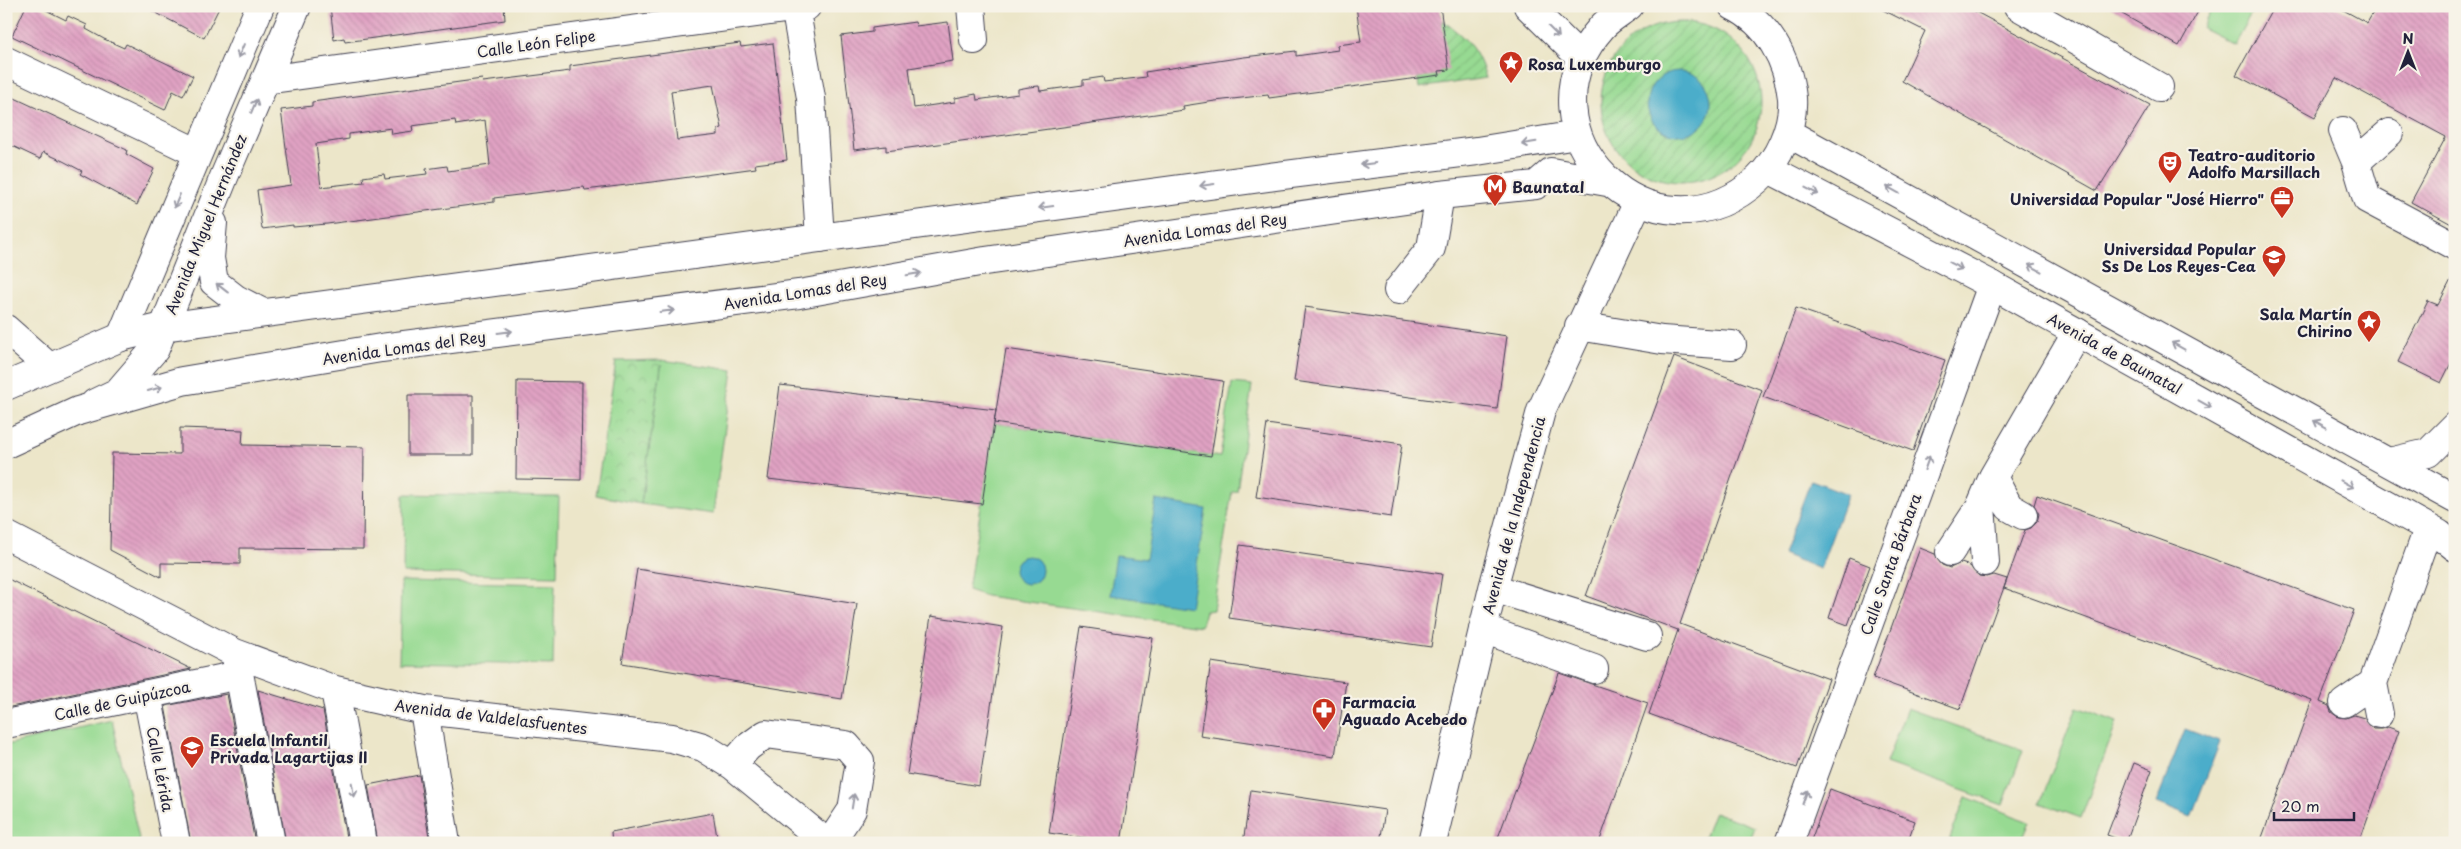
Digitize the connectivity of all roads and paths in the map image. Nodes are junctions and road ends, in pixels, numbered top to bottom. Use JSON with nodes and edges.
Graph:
{"nodes":[{"id":1,"x":260,"y":6,"type":"edge"},
{"id":2,"x":297,"y":6,"type":"edge"},
{"id":3,"x":971,"y":6,"type":"edge"},
{"id":4,"x":1528,"y":6,"type":"edge"},
{"id":5,"x":1629,"y":6,"type":"edge"},
{"id":6,"x":2018,"y":6,"type":"edge"},
{"id":7,"x":799,"y":7,"type":"edge"},
{"id":8,"x":1742,"y":8,"type":"edge"},
{"id":9,"x":974,"y":40,"type":"dead end"},
{"id":10,"x":1581,"y":58,"type":"junction"},
{"id":11,"x":6,"y":61,"type":"edge"},
{"id":12,"x":265,"y":80,"type":"junction"},
{"id":13,"x":2159,"y":87,"type":"dead end"},
{"id":14,"x":2343,"y":131,"type":"dead end"},
{"id":15,"x":1788,"y":132,"type":"junction"},
{"id":16,"x":2389,"y":133,"type":"dead end"},
{"id":17,"x":1577,"y":135,"type":"junction"},
{"id":18,"x":198,"y":153,"type":"junction"},
{"id":19,"x":2356,"y":162,"type":"junction"},
{"id":20,"x":1768,"y":169,"type":"junction"},
{"id":21,"x":1608,"y":182,"type":"junction"},
{"id":22,"x":1440,"y":195,"type":"junction"},
{"id":23,"x":214,"y":200,"type":"junction"},
{"id":24,"x":1638,"y":202,"type":"junction"},
{"id":25,"x":820,"y":238,"type":"junction"},
{"id":26,"x":2455,"y":246,"type":"edge"},
{"id":27,"x":1992,"y":284,"type":"junction"},
{"id":28,"x":1398,"y":290,"type":"dead end"},
{"id":29,"x":263,"y":313,"type":"junction"},
{"id":30,"x":1579,"y":326,"type":"junction"},
{"id":31,"x":163,"y":327,"type":"junction"},
{"id":32,"x":6,"y":329,"type":"edge"},
{"id":33,"x":2077,"y":332,"type":"junction"},
{"id":34,"x":121,"y":336,"type":"junction"},
{"id":35,"x":1732,"y":344,"type":"dead end"},
{"id":36,"x":49,"y":367,"type":"junction"},
{"id":37,"x":6,"y":386,"type":"edge"},
{"id":38,"x":78,"y":411,"type":"junction"},
{"id":39,"x":2455,"y":426,"type":"edge"},
{"id":40,"x":8,"y":445,"type":"edge"},
{"id":41,"x":2389,"y":462,"type":"junction"},
{"id":42,"x":1993,"y":477,"type":"junction"},
{"id":43,"x":2455,"y":499,"type":"edge"},
{"id":44,"x":1981,"y":506,"type":"junction"},
{"id":45,"x":2023,"y":515,"type":"dead end"},
{"id":46,"x":2428,"y":529,"type":"junction"},
{"id":47,"x":6,"y":535,"type":"edge"},
{"id":48,"x":2455,"y":548,"type":"edge"},
{"id":49,"x":1950,"y":552,"type":"dead end"},
{"id":50,"x":1992,"y":552,"type":"dead end"},
{"id":51,"x":1493,"y":588,"type":"junction"},
{"id":52,"x":1483,"y":629,"type":"junction"},
{"id":53,"x":1648,"y":636,"type":"dead end"},
{"id":54,"x":237,"y":664,"type":"junction"},
{"id":55,"x":1594,"y":669,"type":"dead end"},
{"id":56,"x":2373,"y":683,"type":"junction"},
{"id":57,"x":335,"y":690,"type":"junction"},
{"id":58,"x":147,"y":694,"type":"junction"},
{"id":59,"x":2344,"y":703,"type":"dead end"},
{"id":60,"x":424,"y":710,"type":"junction"},
{"id":61,"x":2378,"y":714,"type":"dead end"},
{"id":62,"x":6,"y":724,"type":"edge"},
{"id":63,"x":732,"y":765,"type":"junction"},
{"id":64,"x":176,"y":843,"type":"edge"},
{"id":65,"x":270,"y":843,"type":"edge"},
{"id":66,"x":363,"y":843,"type":"edge"},
{"id":67,"x":446,"y":843,"type":"edge"},
{"id":68,"x":829,"y":843,"type":"edge"},
{"id":69,"x":1432,"y":843,"type":"edge"},
{"id":70,"x":1789,"y":843,"type":"edge"}],
"edges":[{"from":1,"to":18,"type":"main road","one_way":true},
{"from":2,"to":12,"type":"main road","name":"Avenida Miguel Hernández"},
{"from":3,"to":9,"type":"main road"},
{"from":4,"to":10,"type":"main road","one_way":true},
{"from":5,"to":10,"type":"main road"},
{"from":6,"to":13,"type":"main road"},
{"from":7,"to":12,"type":"main road","name":"Calle León Felipe"},
{"from":7,"to":25,"type":"main road"},
{"from":8,"to":15,"type":"main road"},
{"from":10,"to":17,"type":"main road"},
{"from":11,"to":18,"type":"main road"},
{"from":23,"to":12,"type":"main road","name":"Avenida Miguel Hernández","one_way":true},
{"from":14,"to":19,"type":"main road"},
{"from":15,"to":20,"type":"main road"},
{"from":41,"to":15,"type":"main road","one_way":true},
{"from":16,"to":19,"type":"main road"},
{"from":17,"to":21,"type":"main road"},
{"from":17,"to":25,"type":"main road","one_way":true},
{"from":18,"to":34,"type":"main road","one_way":true},
{"from":19,"to":26,"type":"main road"},
{"from":20,"to":24,"type":"main road"},
{"from":20,"to":27,"type":"main road","name":"Avenida de Baunatal","one_way":true},
{"from":21,"to":22,"type":"main road","name":"Avenida Lomas del Rey"},
{"from":21,"to":24,"type":"main road"},
{"from":22,"to":28,"type":"main road"},
{"from":38,"to":22,"type":"main road","name":"Avenida Lomas del Rey","one_way":true},
{"from":29,"to":23,"type":"main road","one_way":true},
{"from":23,"to":31,"type":"main road","name":"Avenida Miguel Hernández"},
{"from":24,"to":30,"type":"main road","name":"Avenida de la Independencia"},
{"from":25,"to":29,"type":"main road"},
{"from":27,"to":33,"type":"main road","name":"Avenida de Baunatal"},
{"from":70,"to":27,"type":"main road","name":"Calle Santa Bárbara","one_way":true},
{"from":29,"to":31,"type":"main road"},
{"from":30,"to":35,"type":"main road"},
{"from":30,"to":51,"type":"main road","name":"Avenida de la Independencia"},
{"from":31,"to":34,"type":"main road"},
{"from":31,"to":38,"type":"main road","name":"Avenida Miguel Hernández"},
{"from":32,"to":36,"type":"main road"},
{"from":33,"to":42,"type":"main road"},
{"from":33,"to":46,"type":"main road","name":"Avenida de Baunatal","one_way":true},
{"from":34,"to":36,"type":"main road"},
{"from":36,"to":37,"type":"main road"},
{"from":38,"to":40,"type":"main road","name":"Avenida Lomas del Rey"},
{"from":39,"to":41,"type":"main road"},
{"from":41,"to":43,"type":"main road"},
{"from":42,"to":44,"type":"main road"},
{"from":42,"to":45,"type":"main road"},
{"from":44,"to":49,"type":"main road"},
{"from":44,"to":50,"type":"main road"},
{"from":46,"to":48,"type":"main road","name":"Avenida de Baunatal"},
{"from":46,"to":56,"type":"main road"},
{"from":47,"to":54,"type":"main road","name":"Avenida de Valdelasfuentes"},
{"from":51,"to":52,"type":"main road","name":"Avenida de la Independencia"},
{"from":51,"to":53,"type":"main road"},
{"from":52,"to":55,"type":"main road"},
{"from":52,"to":69,"type":"main road","name":"Avenida de la Independencia"},
{"from":54,"to":57,"type":"main road","name":"Avenida de Valdelasfuentes"},
{"from":54,"to":58,"type":"main road","name":"Calle de Guipúzcoa"},
{"from":54,"to":65,"type":"main road"},
{"from":56,"to":59,"type":"main road"},
{"from":56,"to":61,"type":"main road"},
{"from":57,"to":60,"type":"main road","name":"Avenida de Valdelasfuentes"},
{"from":57,"to":66,"type":"main road","one_way":true},
{"from":58,"to":62,"type":"main road","name":"Calle de Guipúzcoa"},
{"from":58,"to":64,"type":"main road","name":"Calle Lérida"},
{"from":60,"to":63,"type":"main road","name":"Avenida de Valdelasfuentes"},
{"from":60,"to":67,"type":"main road"},
{"from":63,"to":68,"type":"main road","name":"Avenida de Valdelasfuentes"},
{"from":68,"to":63,"type":"main road","one_way":true}]}
